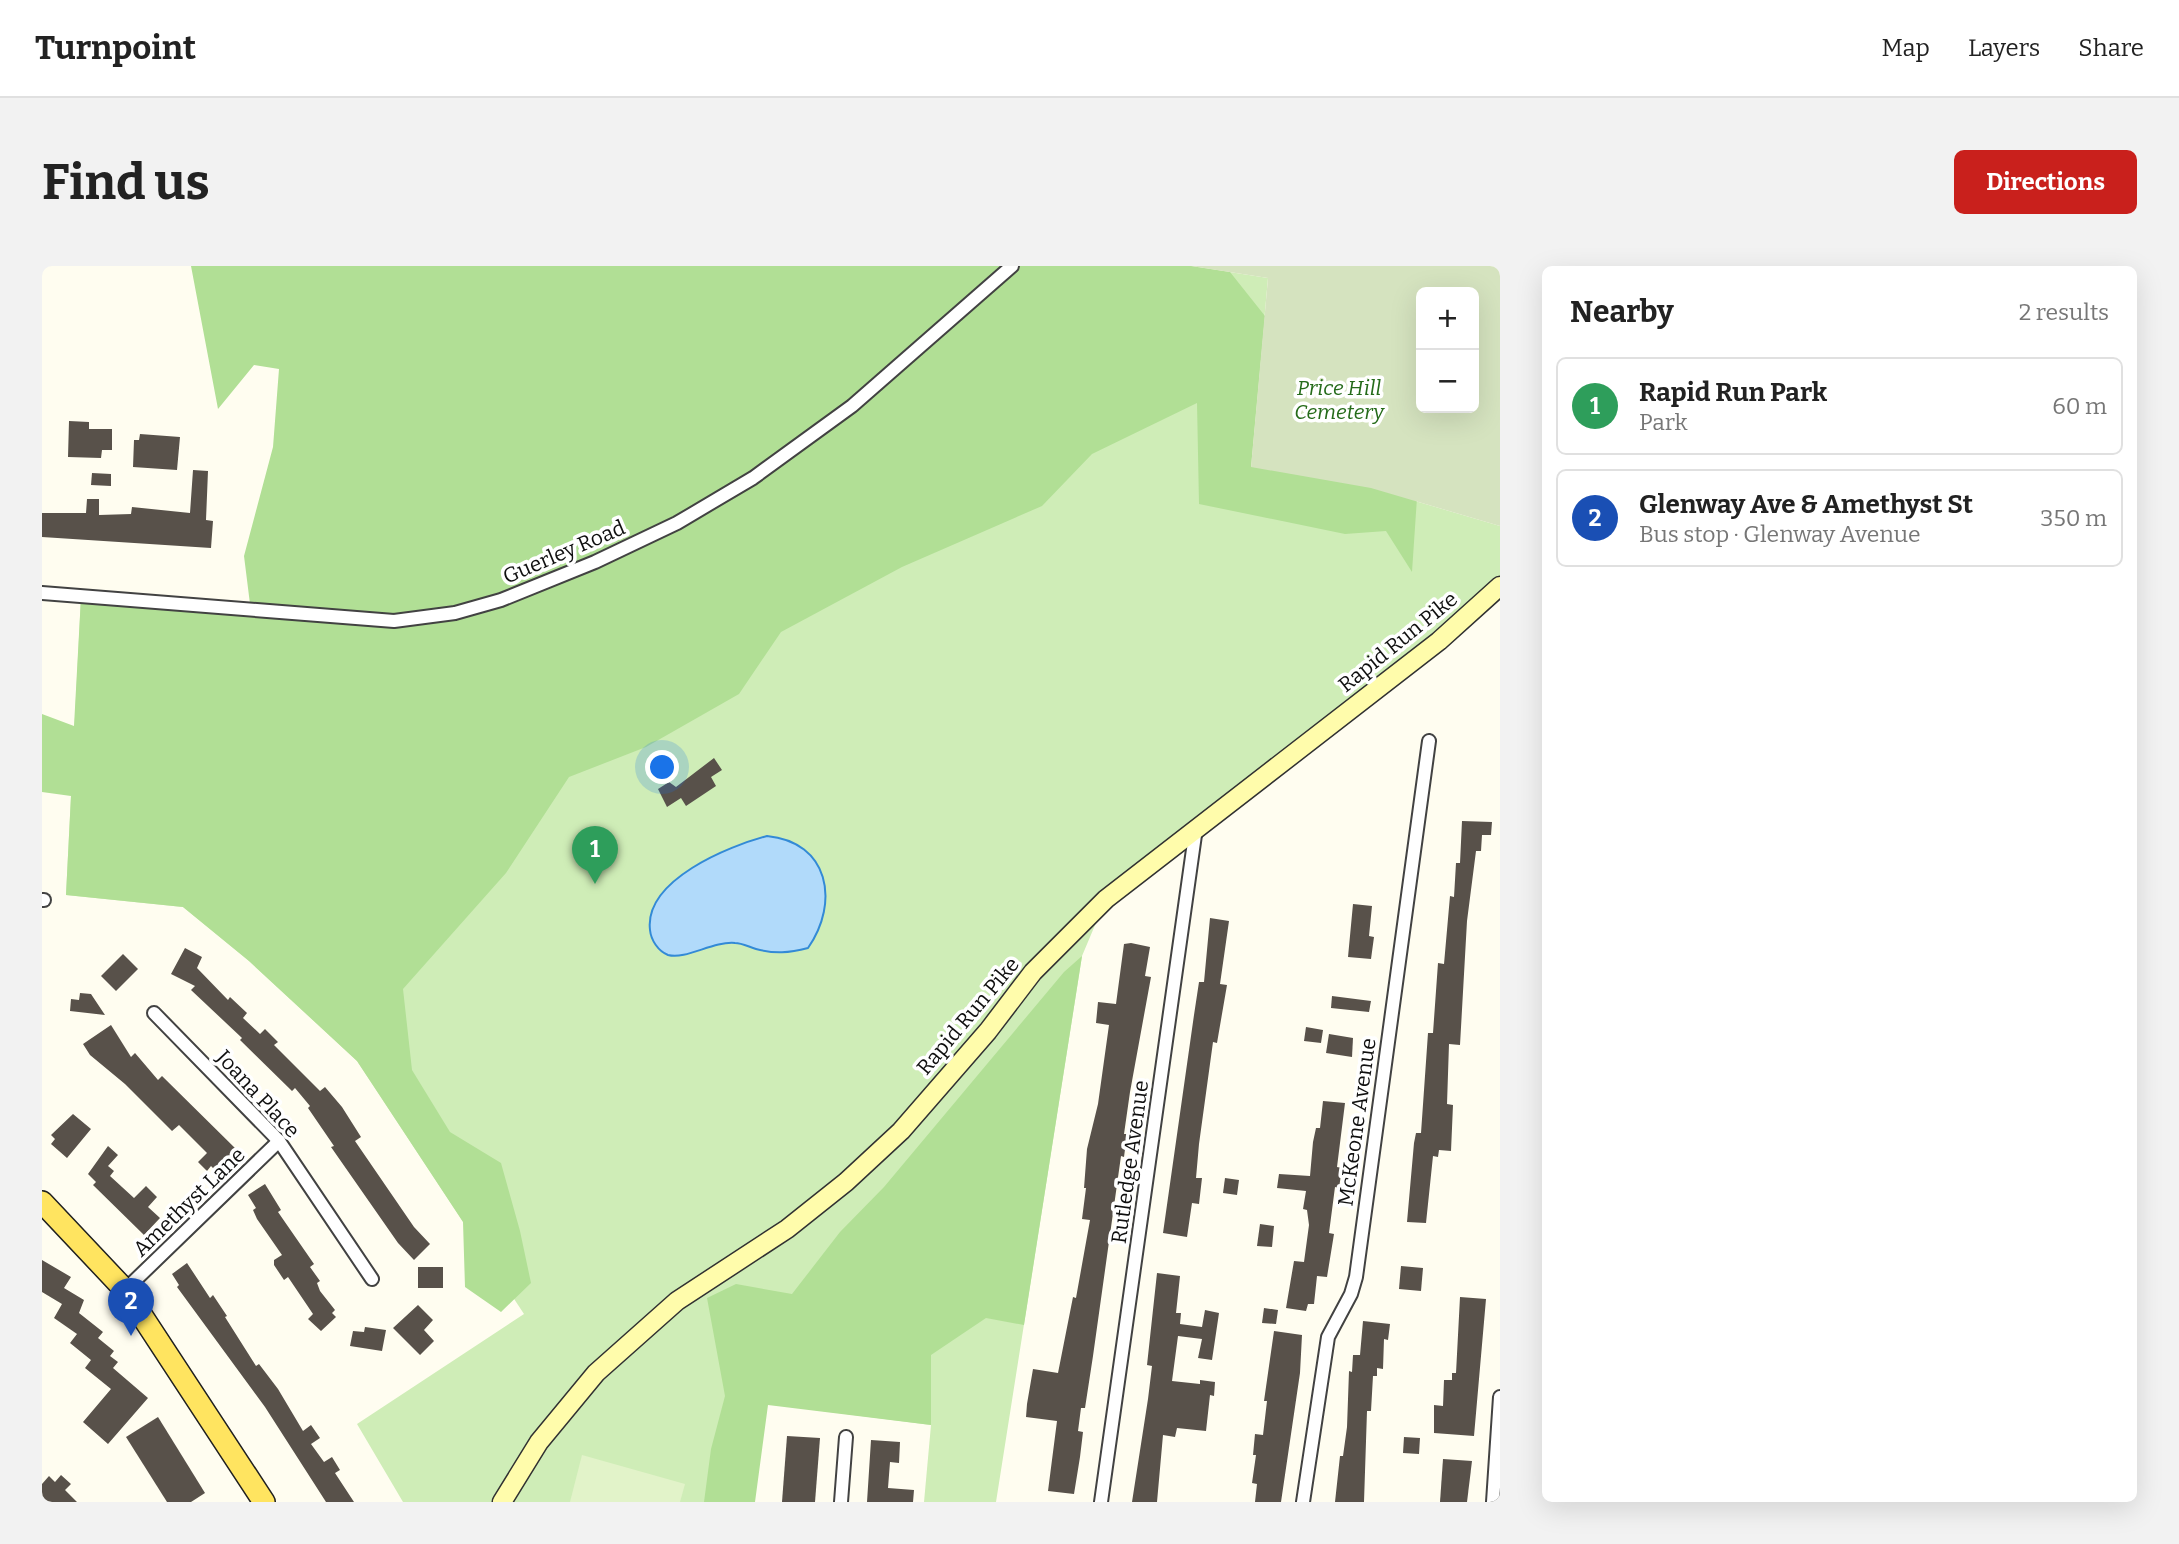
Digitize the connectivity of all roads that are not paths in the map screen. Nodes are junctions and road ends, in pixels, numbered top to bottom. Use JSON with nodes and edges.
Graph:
{"nodes":[{"id":1,"x":1012,"y":266,"type":"edge"},
{"id":2,"x":1500,"y":586,"type":"edge"},
{"id":3,"x":42,"y":593,"type":"edge"},
{"id":4,"x":1429,"y":741,"type":"dead end"},
{"id":5,"x":1196,"y":828,"type":"junction"},
{"id":6,"x":154,"y":1013,"type":"dead end"},
{"id":7,"x":279,"y":1141,"type":"junction"},
{"id":8,"x":42,"y":1202,"type":"edge"},
{"id":9,"x":372,"y":1279,"type":"dead end"},
{"id":10,"x":125,"y":1290,"type":"junction"},
{"id":11,"x":1500,"y":1397,"type":"edge"},
{"id":12,"x":846,"y":1437,"type":"dead end"},
{"id":13,"x":264,"y":1502,"type":"edge"},
{"id":14,"x":502,"y":1502,"type":"edge"},
{"id":15,"x":841,"y":1502,"type":"edge"},
{"id":16,"x":1101,"y":1502,"type":"edge"},
{"id":17,"x":1303,"y":1502,"type":"edge"},
{"id":18,"x":1493,"y":1502,"type":"edge"}],
"edges":[{"from":1,"to":3,"type":"street","name":"Guerley Road"},
{"from":2,"to":5,"type":"street","name":"Rapid Run Pike"},
{"from":4,"to":17,"type":"street","name":"McKeone Avenue"},
{"from":5,"to":14,"type":"street","name":"Rapid Run Pike"},
{"from":5,"to":16,"type":"street","name":"Rutledge Avenue"},
{"from":6,"to":7,"type":"street","name":"Joana Place"},
{"from":7,"to":9,"type":"street","name":"Joana Place"},
{"from":7,"to":10,"type":"street","name":"Amethyst Lane"},
{"from":8,"to":10,"type":"main road"},
{"from":10,"to":13,"type":"main road"},
{"from":11,"to":18,"type":"street"},
{"from":12,"to":15,"type":"street"}]}
